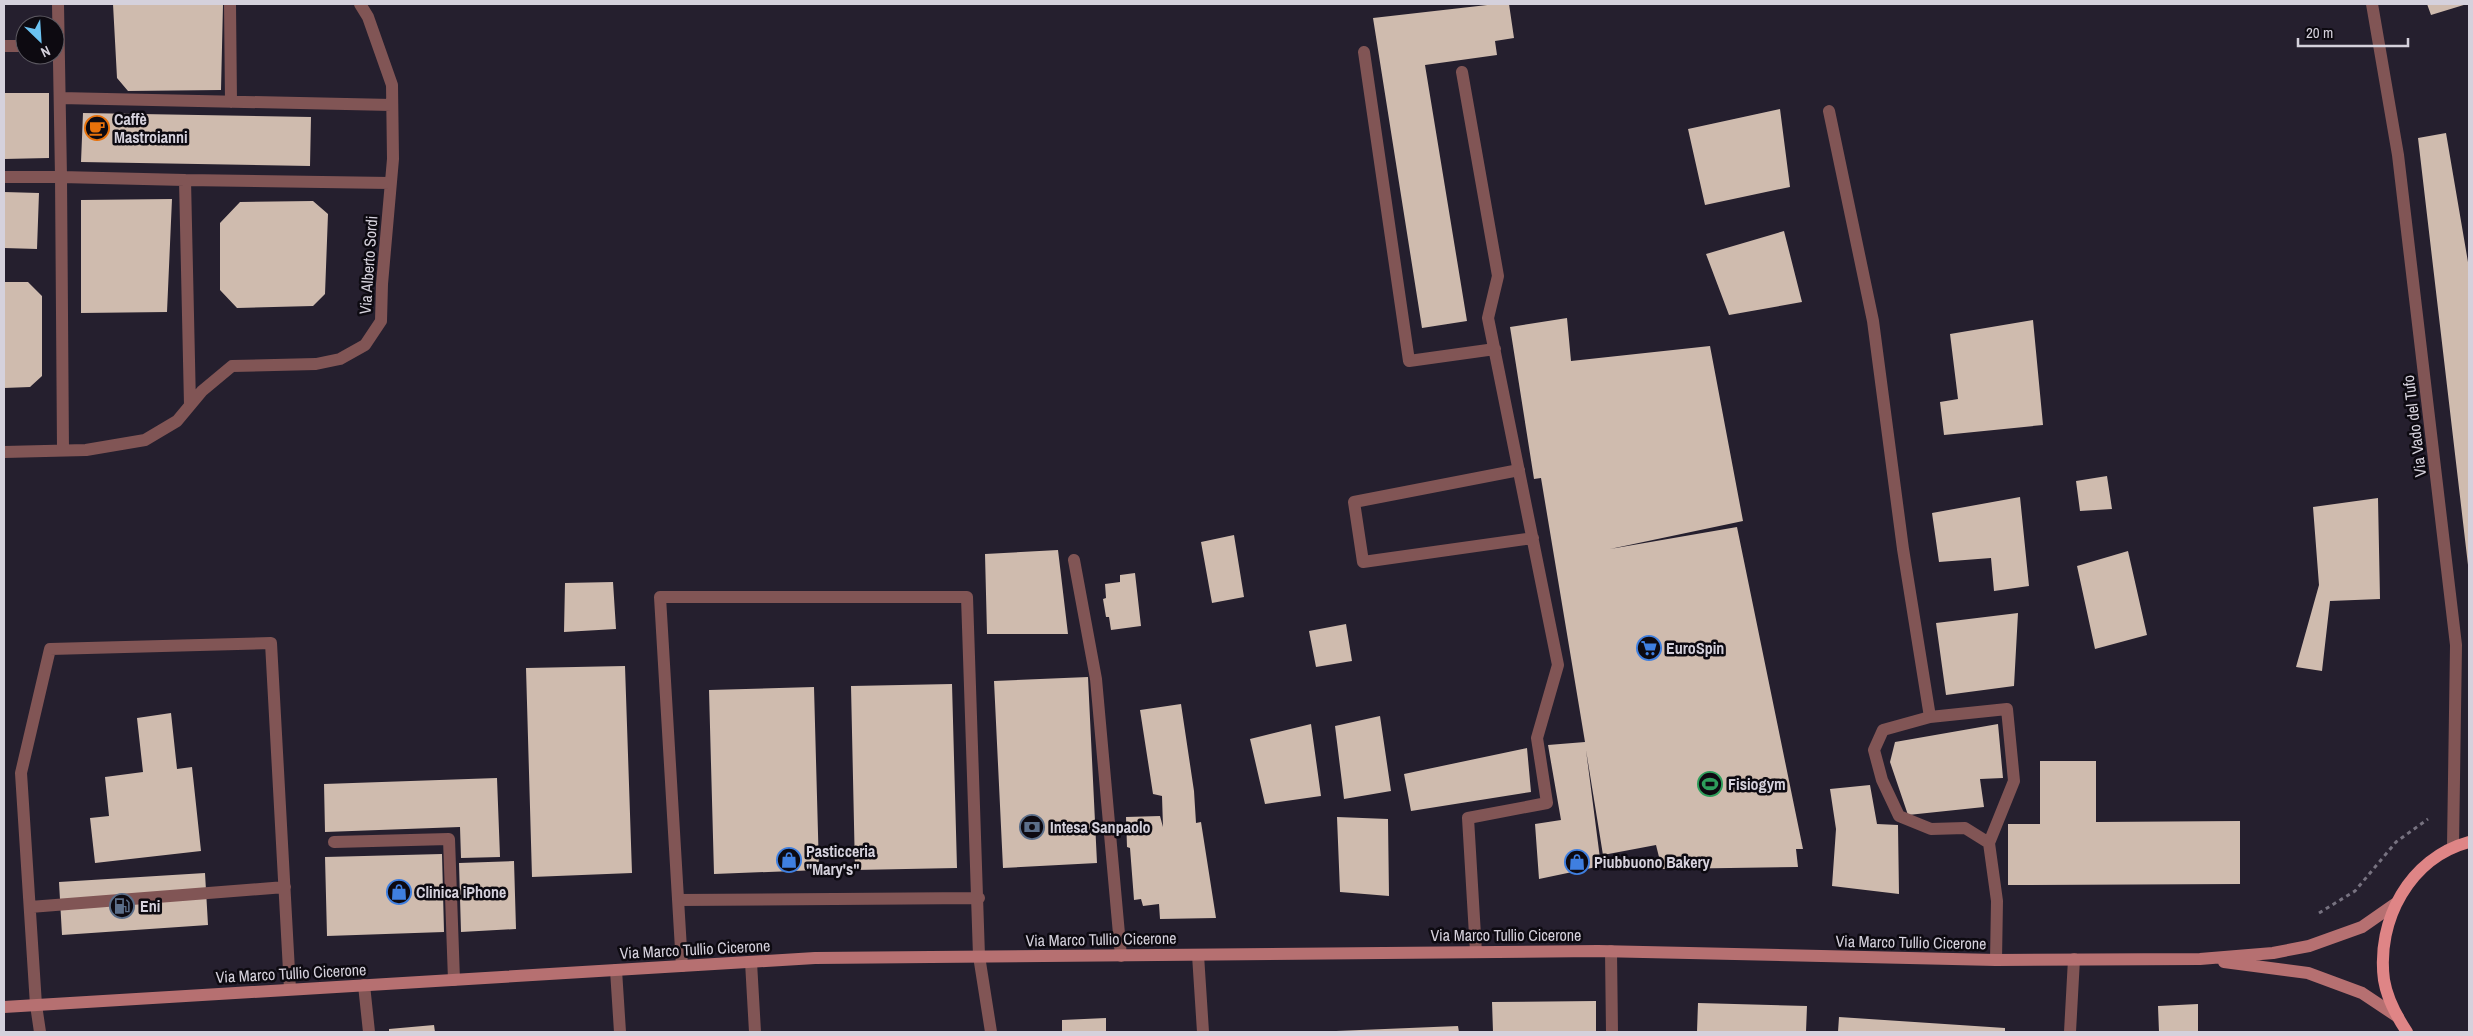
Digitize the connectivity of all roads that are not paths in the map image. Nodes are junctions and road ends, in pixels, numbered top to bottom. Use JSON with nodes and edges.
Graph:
{"nodes":[{"id":1,"x":230,"y":4,"type":"edge"},
{"id":2,"x":360,"y":4,"type":"edge"},
{"id":3,"x":2372,"y":4,"type":"edge"},
{"id":4,"x":1364,"y":52,"type":"dead end"},
{"id":5,"x":59,"y":65,"type":"edge"},
{"id":6,"x":1462,"y":72,"type":"dead end"},
{"id":7,"x":60,"y":98,"type":"junction"},
{"id":8,"x":231,"y":102,"type":"junction"},
{"id":9,"x":392,"y":105,"type":"junction"},
{"id":10,"x":1830,"y":111,"type":"dead end"},
{"id":11,"x":4,"y":177,"type":"edge"},
{"id":12,"x":60,"y":177,"type":"junction"},
{"id":13,"x":185,"y":180,"type":"junction"},
{"id":14,"x":390,"y":183,"type":"junction"},
{"id":15,"x":1495,"y":350,"type":"junction"},
{"id":16,"x":190,"y":405,"type":"junction"},
{"id":17,"x":63,"y":450,"type":"junction"},
{"id":18,"x":4,"y":452,"type":"edge"},
{"id":19,"x":1519,"y":470,"type":"junction"},
{"id":20,"x":1533,"y":538,"type":"junction"},
{"id":21,"x":1074,"y":560,"type":"dead end"},
{"id":22,"x":1930,"y":717,"type":"junction"},
{"id":23,"x":334,"y":842,"type":"dead end"},
{"id":24,"x":2464,"y":842,"type":"edge"},
{"id":25,"x":1989,"y":843,"type":"junction"},
{"id":26,"x":285,"y":887,"type":"junction"},
{"id":27,"x":979,"y":898,"type":"junction"},
{"id":28,"x":678,"y":900,"type":"junction"},
{"id":29,"x":2394,"y":904,"type":"junction"},
{"id":30,"x":30,"y":906,"type":"junction"},
{"id":31,"x":1611,"y":951,"type":"junction"},
{"id":32,"x":1476,"y":952,"type":"junction"},
{"id":33,"x":1198,"y":955,"type":"junction"},
{"id":34,"x":980,"y":956,"type":"junction"},
{"id":35,"x":1121,"y":956,"type":"junction"},
{"id":36,"x":2074,"y":959,"type":"junction"},
{"id":37,"x":2200,"y":959,"type":"junction"},
{"id":38,"x":1996,"y":960,"type":"junction"},
{"id":39,"x":751,"y":962,"type":"junction"},
{"id":40,"x":682,"y":966,"type":"junction"},
{"id":41,"x":616,"y":970,"type":"junction"},
{"id":42,"x":454,"y":980,"type":"junction"},
{"id":43,"x":364,"y":985,"type":"junction"},
{"id":44,"x":290,"y":989,"type":"junction"},
{"id":45,"x":36,"y":1005,"type":"junction"},
{"id":46,"x":4,"y":1007,"type":"edge"},
{"id":47,"x":2398,"y":1017,"type":"junction"},
{"id":48,"x":40,"y":1032,"type":"edge"},
{"id":49,"x":369,"y":1032,"type":"edge"},
{"id":50,"x":620,"y":1032,"type":"edge"},
{"id":51,"x":755,"y":1032,"type":"edge"},
{"id":52,"x":991,"y":1032,"type":"edge"},
{"id":53,"x":1203,"y":1032,"type":"edge"},
{"id":54,"x":1612,"y":1032,"type":"edge"},
{"id":55,"x":2070,"y":1032,"type":"edge"},
{"id":56,"x":2408,"y":1032,"type":"edge"}],
"edges":[{"from":1,"to":8,"type":"street"},
{"from":2,"to":9,"type":"street","name":"Via Alberto Sordi"},
{"from":3,"to":24,"type":"street","name":"Via Vado del Tufo"},
{"from":4,"to":15,"type":"street"},
{"from":5,"to":7,"type":"street"},
{"from":6,"to":15,"type":"street"},
{"from":7,"to":8,"type":"street"},
{"from":7,"to":12,"type":"street"},
{"from":8,"to":9,"type":"street"},
{"from":9,"to":14,"type":"street","name":"Via Alberto Sordi"},
{"from":10,"to":22,"type":"street"},
{"from":11,"to":12,"type":"street"},
{"from":12,"to":13,"type":"street"},
{"from":12,"to":17,"type":"street"},
{"from":13,"to":14,"type":"street"},
{"from":13,"to":16,"type":"street"},
{"from":14,"to":16,"type":"street","name":"Via Alberto Sordi"},
{"from":15,"to":19,"type":"street"},
{"from":16,"to":17,"type":"street","name":"Via Alberto Sordi"},
{"from":17,"to":18,"type":"street","name":"Via Alberto Sordi"},
{"from":19,"to":20,"type":"street"},
{"from":19,"to":20,"type":"street"},
{"from":20,"to":32,"type":"street"},
{"from":21,"to":35,"type":"street"},
{"from":22,"to":25,"type":"street"},
{"from":22,"to":25,"type":"street"},
{"from":23,"to":42,"type":"street"},
{"from":24,"to":29,"type":"main road"},
{"from":25,"to":38,"type":"street"},
{"from":26,"to":30,"type":"street"},
{"from":26,"to":30,"type":"street"},
{"from":26,"to":44,"type":"street"},
{"from":27,"to":28,"type":"street"},
{"from":27,"to":28,"type":"street"},
{"from":27,"to":34,"type":"street"},
{"from":28,"to":40,"type":"street"},
{"from":29,"to":37,"type":"main road","name":"Via Marco Tullio Cicerone"},
{"from":29,"to":47,"type":"main road"},
{"from":30,"to":45,"type":"street"},
{"from":31,"to":32,"type":"main road","name":"Via Marco Tullio Cicerone"},
{"from":31,"to":38,"type":"main road","name":"Via Marco Tullio Cicerone"},
{"from":31,"to":54,"type":"street"},
{"from":32,"to":33,"type":"main road","name":"Via Marco Tullio Cicerone"},
{"from":33,"to":35,"type":"main road","name":"Via Marco Tullio Cicerone"},
{"from":33,"to":53,"type":"street"},
{"from":34,"to":35,"type":"main road","name":"Via Marco Tullio Cicerone"},
{"from":34,"to":39,"type":"main road","name":"Via Marco Tullio Cicerone"},
{"from":34,"to":52,"type":"street"},
{"from":36,"to":37,"type":"main road","name":"Via Marco Tullio Cicerone"},
{"from":36,"to":38,"type":"main road","name":"Via Marco Tullio Cicerone"},
{"from":36,"to":55,"type":"street"},
{"from":37,"to":47,"type":"main road","name":"Via Marco Tullio Cicerone"},
{"from":39,"to":40,"type":"main road","name":"Via Marco Tullio Cicerone"},
{"from":39,"to":51,"type":"street"},
{"from":40,"to":41,"type":"main road","name":"Via Marco Tullio Cicerone"},
{"from":41,"to":42,"type":"main road","name":"Via Marco Tullio Cicerone"},
{"from":41,"to":50,"type":"street"},
{"from":42,"to":43,"type":"main road","name":"Via Marco Tullio Cicerone"},
{"from":43,"to":44,"type":"main road","name":"Via Marco Tullio Cicerone"},
{"from":43,"to":49,"type":"street"},
{"from":44,"to":45,"type":"main road","name":"Via Marco Tullio Cicerone"},
{"from":45,"to":46,"type":"main road","name":"Via Marco Tullio Cicerone"},
{"from":45,"to":48,"type":"street"},
{"from":47,"to":56,"type":"main road"}]}
